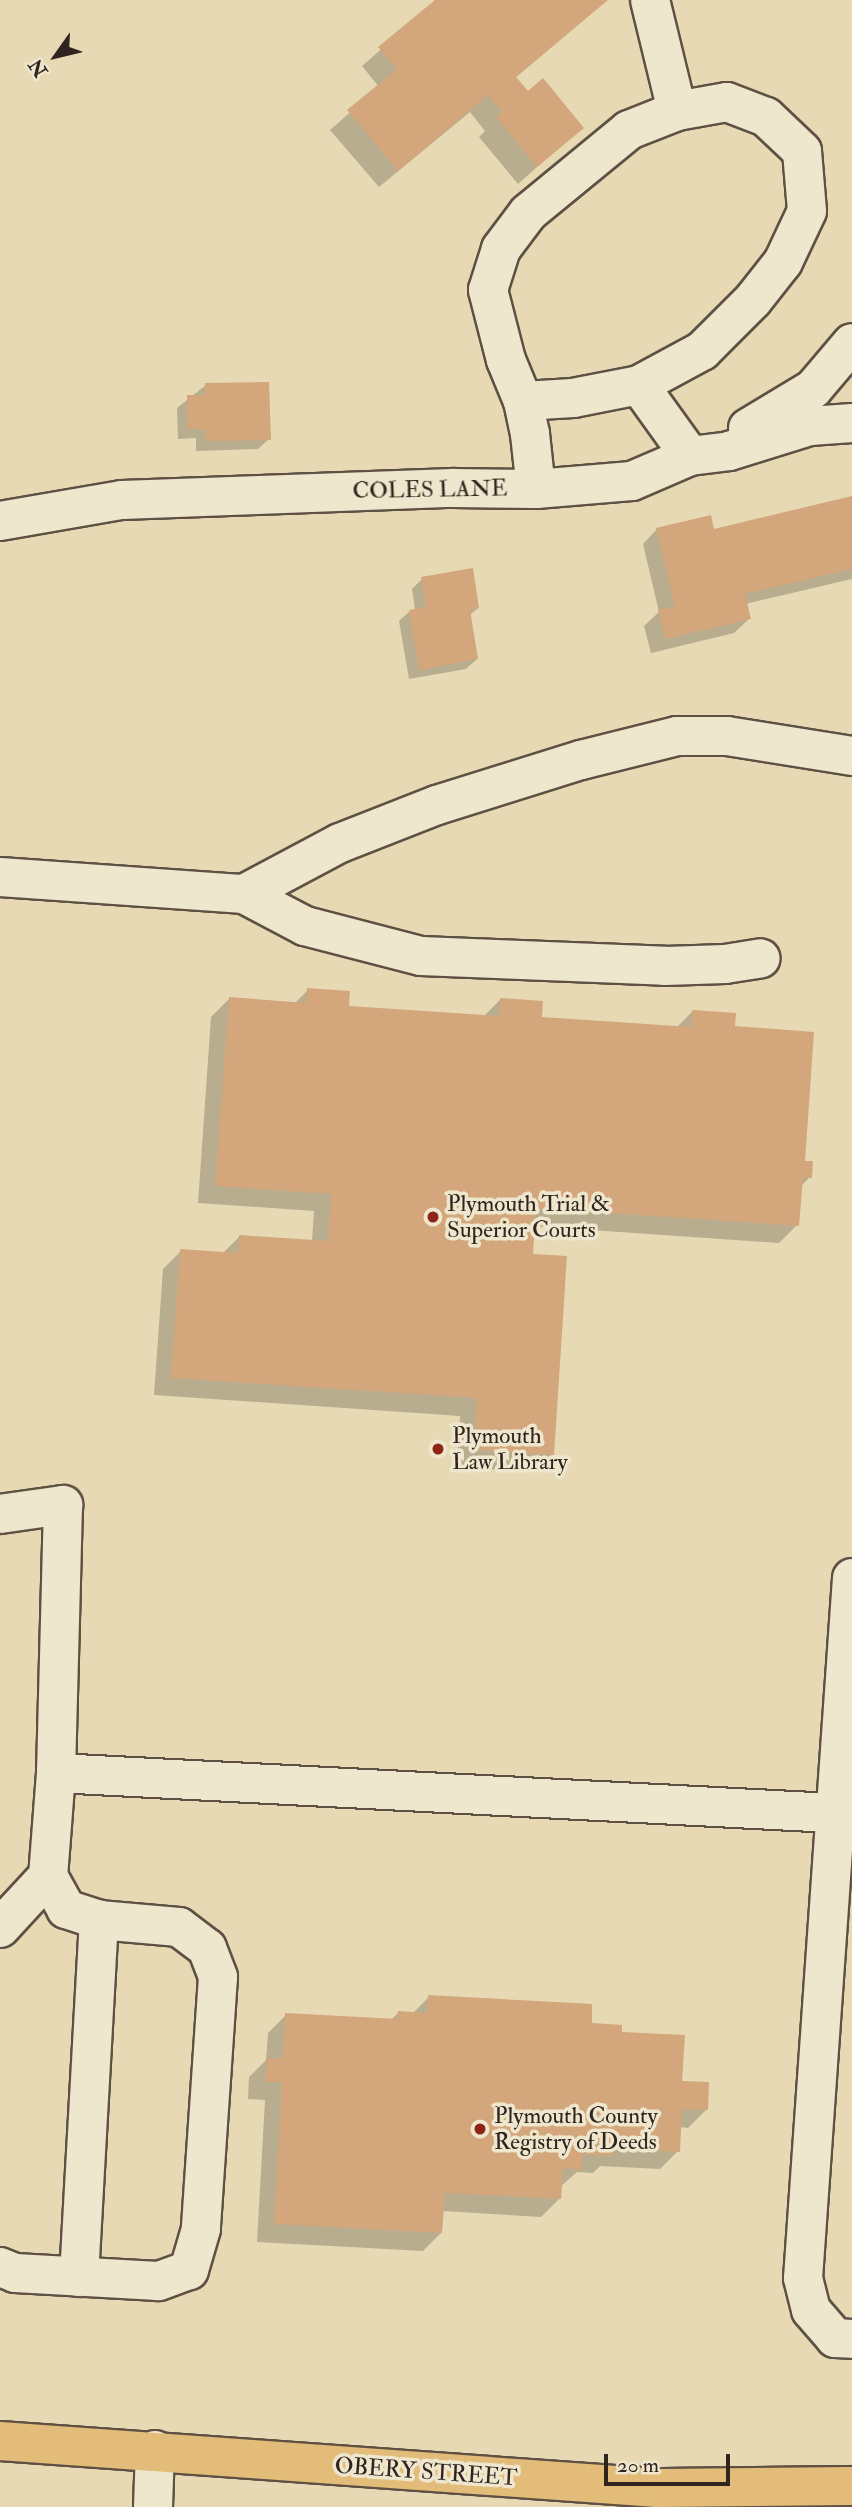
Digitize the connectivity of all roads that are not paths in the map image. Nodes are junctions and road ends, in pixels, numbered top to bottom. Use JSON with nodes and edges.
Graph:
{"nodes":[{"id":1,"x":650,"y":0,"type":"edge"},
{"id":2,"x":677,"y":111,"type":"junction"},
{"id":3,"x":852,"y":343,"type":"edge"},
{"id":4,"x":639,"y":385,"type":"junction"},
{"id":5,"x":523,"y":401,"type":"junction"},
{"id":6,"x":852,"y":423,"type":"edge"},
{"id":7,"x":690,"y":456,"type":"junction"},
{"id":8,"x":536,"y":489,"type":"junction"},
{"id":9,"x":0,"y":521,"type":"edge"},
{"id":10,"x":852,"y":756,"type":"edge"},
{"id":11,"x":0,"y":877,"type":"edge"},
{"id":12,"x":244,"y":894,"type":"junction"},
{"id":13,"x":761,"y":958,"type":"dead end"},
{"id":14,"x":0,"y":1514,"type":"edge"},
{"id":15,"x":852,"y":1578,"type":"edge"},
{"id":16,"x":56,"y":1773,"type":"junction"},
{"id":17,"x":843,"y":1814,"type":"edge"},
{"id":18,"x":48,"y":1876,"type":"junction"},
{"id":19,"x":99,"y":1920,"type":"junction"},
{"id":20,"x":840,"y":1926,"type":"edge"},
{"id":21,"x":0,"y":1928,"type":"edge"},
{"id":22,"x":0,"y":2267,"type":"edge"},
{"id":23,"x":79,"y":2277,"type":"junction"},
{"id":24,"x":852,"y":2339,"type":"edge"},
{"id":25,"x":0,"y":2441,"type":"edge"},
{"id":26,"x":155,"y":2450,"type":"junction"},
{"id":27,"x":852,"y":2486,"type":"edge"},
{"id":28,"x":579,"y":2495,"type":"edge"},
{"id":29,"x":807,"y":2497,"type":"edge"},
{"id":30,"x":153,"y":2507,"type":"edge"}],
"edges":[{"from":1,"to":2,"type":"street"},
{"from":2,"to":4,"type":"street"},
{"from":2,"to":5,"type":"street"},
{"from":3,"to":7,"type":"street"},
{"from":4,"to":5,"type":"street"},
{"from":4,"to":7,"type":"street"},
{"from":5,"to":8,"type":"street"},
{"from":6,"to":7,"type":"street","name":"COLES LANE"},
{"from":7,"to":8,"type":"street","name":"COLES LANE"},
{"from":8,"to":9,"type":"street","name":"COLES LANE"},
{"from":10,"to":12,"type":"street"},
{"from":11,"to":12,"type":"street"},
{"from":12,"to":13,"type":"street"},
{"from":14,"to":16,"type":"street"},
{"from":15,"to":17,"type":"street"},
{"from":16,"to":17,"type":"street"},
{"from":16,"to":18,"type":"street"},
{"from":17,"to":20,"type":"street"},
{"from":18,"to":19,"type":"street"},
{"from":18,"to":21,"type":"street"},
{"from":19,"to":23,"type":"street"},
{"from":19,"to":23,"type":"street"},
{"from":20,"to":24,"type":"street"},
{"from":22,"to":23,"type":"street"},
{"from":25,"to":26,"type":"main road","name":"OBERY STREET"},
{"from":26,"to":28,"type":"main road","name":"OBERY STREET"},
{"from":26,"to":30,"type":"street"},
{"from":27,"to":29,"type":"main road","name":"OBERY STREET"},
{"from":28,"to":29,"type":"main road","name":"OBERY STREET"}]}
